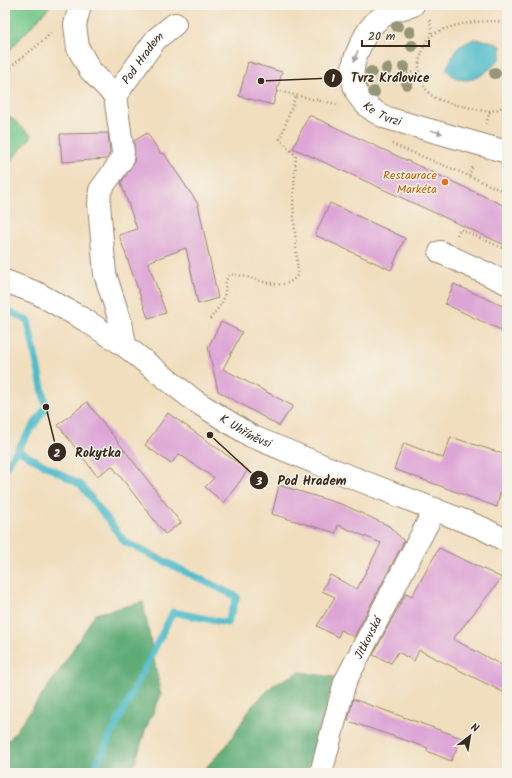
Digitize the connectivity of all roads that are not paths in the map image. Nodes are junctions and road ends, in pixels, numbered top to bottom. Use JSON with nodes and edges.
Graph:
{"nodes":[{"id":1,"x":413,"y":5,"type":"edge"},
{"id":2,"x":78,"y":10,"type":"edge"},
{"id":3,"x":175,"y":24,"type":"dead end"},
{"id":4,"x":115,"y":96,"type":"junction"},
{"id":5,"x":507,"y":152,"type":"edge"},
{"id":6,"x":440,"y":252,"type":"dead end"},
{"id":7,"x":5,"y":282,"type":"edge"},
{"id":8,"x":507,"y":283,"type":"edge"},
{"id":9,"x":125,"y":346,"type":"junction"},
{"id":10,"x":435,"y":509,"type":"junction"},
{"id":11,"x":507,"y":541,"type":"edge"},
{"id":12,"x":321,"y":773,"type":"edge"}],
"edges":[{"from":1,"to":5,"type":"street","name":"Ke Tvrzi","one_way":true},
{"from":2,"to":4,"type":"street","name":"Pod Hradem"},
{"from":3,"to":4,"type":"street","name":"Pod Hradem"},
{"from":4,"to":9,"type":"street","name":"Pod Hradem"},
{"from":6,"to":8,"type":"street"},
{"from":7,"to":9,"type":"street","name":"K Uhříněvsi"},
{"from":9,"to":10,"type":"street","name":"K Uhříněvsi"},
{"from":10,"to":11,"type":"street","name":"K Uhříněvsi"},
{"from":10,"to":12,"type":"street","name":"Jitkovská"}]}
